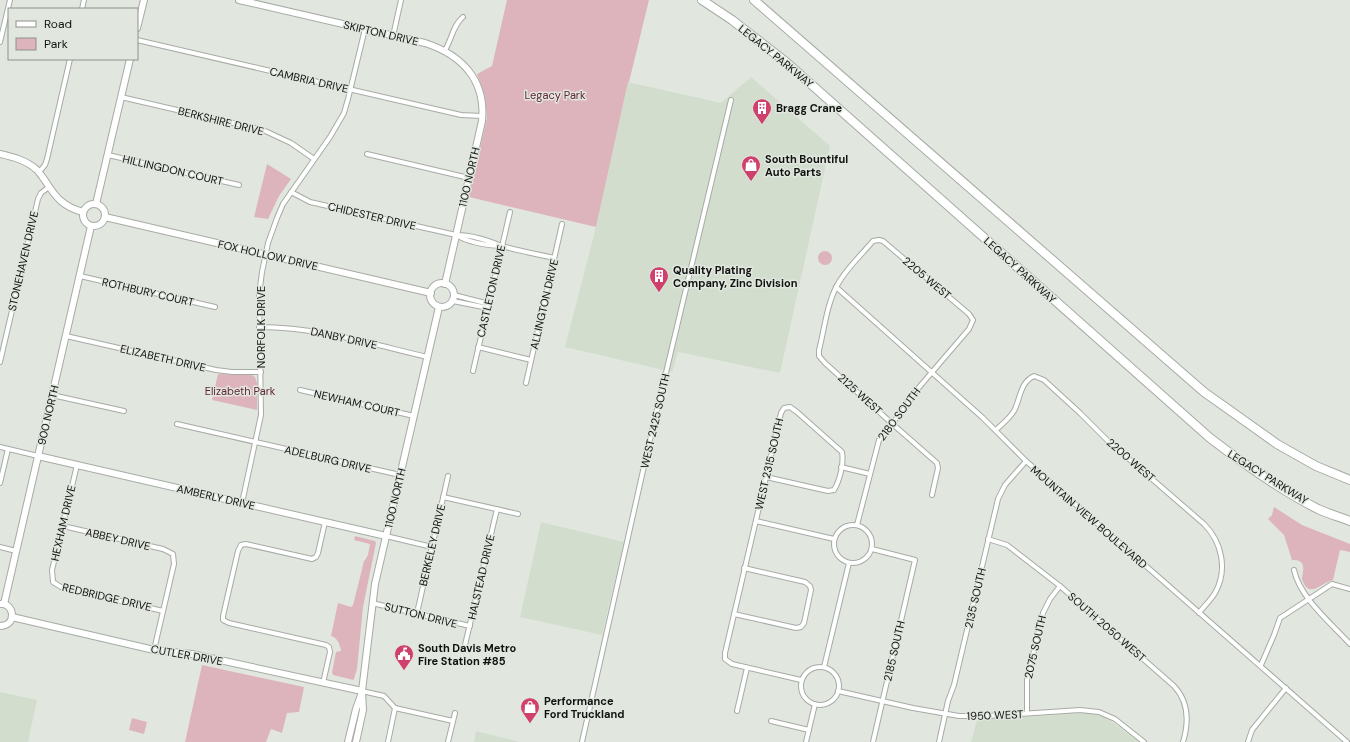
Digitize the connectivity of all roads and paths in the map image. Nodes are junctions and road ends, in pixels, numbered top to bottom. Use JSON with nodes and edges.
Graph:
{"nodes":[{"id":1,"x":10,"y":0,"type":"edge"},
{"id":2,"x":144,"y":0,"type":"edge"},
{"id":3,"x":239,"y":0,"type":"edge"},
{"id":4,"x":401,"y":0,"type":"edge"},
{"id":5,"x":702,"y":0,"type":"edge"},
{"id":6,"x":754,"y":0,"type":"edge"},
{"id":7,"x":463,"y":17,"type":"dead end"},
{"id":8,"x":2,"y":23,"type":"edge"},
{"id":9,"x":138,"y":24,"type":"edge"},
{"id":10,"x":365,"y":29,"type":"junction"},
{"id":11,"x":392,"y":36,"type":"junction"},
{"id":12,"x":138,"y":40,"type":"edge"},
{"id":13,"x":0,"y":42,"type":"edge"},
{"id":14,"x":445,"y":50,"type":"junction"},
{"id":15,"x":70,"y":60,"type":"edge"},
{"id":16,"x":130,"y":60,"type":"edge"},
{"id":17,"x":351,"y":89,"type":"junction"},
{"id":18,"x":121,"y":97,"type":"junction"},
{"id":19,"x":731,"y":100,"type":"dead end"},
{"id":20,"x":482,"y":116,"type":"junction"},
{"id":21,"x":0,"y":154,"type":"edge"},
{"id":22,"x":367,"y":154,"type":"dead end"},
{"id":23,"x":108,"y":155,"type":"junction"},
{"id":24,"x":314,"y":159,"type":"junction"},
{"id":25,"x":39,"y":172,"type":"junction"},
{"id":26,"x":469,"y":178,"type":"junction"},
{"id":27,"x":239,"y":185,"type":"dead end"},
{"id":28,"x":49,"y":187,"type":"junction"},
{"id":29,"x":291,"y":192,"type":"junction"},
{"id":30,"x":96,"y":204,"type":"junction"},
{"id":31,"x":83,"y":212,"type":"junction"},
{"id":32,"x":510,"y":212,"type":"dead end"},
{"id":33,"x":105,"y":217,"type":"junction"},
{"id":34,"x":562,"y":224,"type":"dead end"},
{"id":35,"x":91,"y":226,"type":"junction"},
{"id":36,"x":456,"y":235,"type":"junction"},
{"id":37,"x":502,"y":246,"type":"junction"},
{"id":38,"x":266,"y":254,"type":"junction"},
{"id":39,"x":554,"y":258,"type":"junction"},
{"id":40,"x":80,"y":276,"type":"junction"},
{"id":41,"x":444,"y":284,"type":"junction"},
{"id":42,"x":836,"y":287,"type":"junction"},
{"id":43,"x":431,"y":293,"type":"junction"},
{"id":44,"x":453,"y":298,"type":"junction"},
{"id":45,"x":488,"y":306,"type":"junction"},
{"id":46,"x":215,"y":307,"type":"dead end"},
{"id":47,"x":439,"y":307,"type":"junction"},
{"id":48,"x":973,"y":320,"type":"joint"},
{"id":49,"x":259,"y":327,"type":"junction"},
{"id":50,"x":66,"y":336,"type":"junction"},
{"id":51,"x":478,"y":347,"type":"junction"},
{"id":52,"x":428,"y":357,"type":"junction"},
{"id":53,"x":531,"y":360,"type":"junction"},
{"id":54,"x":0,"y":362,"type":"edge"},
{"id":55,"x":473,"y":371,"type":"dead end"},
{"id":56,"x":261,"y":372,"type":"junction"},
{"id":57,"x":931,"y":372,"type":"junction"},
{"id":58,"x":526,"y":383,"type":"dead end"},
{"id":59,"x":300,"y":390,"type":"dead end"},
{"id":60,"x":52,"y":395,"type":"junction"},
{"id":61,"x":124,"y":411,"type":"dead end"},
{"id":62,"x":414,"y":416,"type":"junction"},
{"id":63,"x":892,"y":423,"type":"junction"},
{"id":64,"x":177,"y":424,"type":"dead end"},
{"id":65,"x":996,"y":430,"type":"junction"},
{"id":66,"x":256,"y":442,"type":"junction"},
{"id":67,"x":0,"y":447,"type":"edge"},
{"id":68,"x":8,"y":449,"type":"junction"},
{"id":69,"x":38,"y":456,"type":"junction"},
{"id":70,"x":1026,"y":461,"type":"junction"},
{"id":71,"x":77,"y":465,"type":"junction"},
{"id":72,"x":841,"y":467,"type":"junction"},
{"id":73,"x":870,"y":474,"type":"junction"},
{"id":74,"x":400,"y":475,"type":"junction"},
{"id":75,"x":448,"y":476,"type":"dead end"},
{"id":76,"x":766,"y":477,"type":"junction"},
{"id":77,"x":1350,"y":480,"type":"edge"},
{"id":78,"x":0,"y":483,"type":"edge"},
{"id":79,"x":932,"y":495,"type":"dead end"},
{"id":80,"x":443,"y":497,"type":"junction"},
{"id":81,"x":242,"y":503,"type":"junction"},
{"id":82,"x":497,"y":509,"type":"junction"},
{"id":83,"x":518,"y":514,"type":"dead end"},
{"id":84,"x":756,"y":521,"type":"junction"},
{"id":85,"x":1350,"y":521,"type":"edge"},
{"id":86,"x":325,"y":522,"type":"junction"},
{"id":87,"x":857,"y":525,"type":"junction"},
{"id":88,"x":63,"y":526,"type":"junction"},
{"id":89,"x":386,"y":536,"type":"junction"},
{"id":90,"x":834,"y":539,"type":"junction"},
{"id":91,"x":988,"y":540,"type":"junction"},
{"id":92,"x":0,"y":547,"type":"edge"},
{"id":93,"x":432,"y":547,"type":"junction"},
{"id":94,"x":872,"y":549,"type":"junction"},
{"id":95,"x":16,"y":551,"type":"junction"},
{"id":96,"x":849,"y":563,"type":"junction"},
{"id":97,"x":744,"y":568,"type":"junction"},
{"id":98,"x":1294,"y":570,"type":"dead end"},
{"id":99,"x":53,"y":582,"type":"joint"},
{"id":100,"x":1060,"y":586,"type":"junction"},
{"id":101,"x":1350,"y":588,"type":"edge"},
{"id":102,"x":1309,"y":599,"type":"junction"},
{"id":103,"x":372,"y":603,"type":"junction"},
{"id":104,"x":2,"y":604,"type":"edge"},
{"id":105,"x":163,"y":611,"type":"junction"},
{"id":106,"x":416,"y":613,"type":"junction"},
{"id":107,"x":1199,"y":613,"type":"junction"},
{"id":108,"x":734,"y":614,"type":"junction"},
{"id":109,"x":12,"y":618,"type":"junction"},
{"id":110,"x":0,"y":626,"type":"edge"},
{"id":111,"x":470,"y":626,"type":"junction"},
{"id":112,"x":1350,"y":644,"type":"edge"},
{"id":113,"x":465,"y":645,"type":"dead end"},
{"id":114,"x":154,"y":650,"type":"junction"},
{"id":115,"x":1261,"y":666,"type":"junction"},
{"id":116,"x":824,"y":667,"type":"junction"},
{"id":117,"x":747,"y":668,"type":"junction"},
{"id":118,"x":801,"y":680,"type":"junction"},
{"id":119,"x":323,"y":683,"type":"junction"},
{"id":120,"x":1286,"y":688,"type":"junction"},
{"id":121,"x":362,"y":691,"type":"junction"},
{"id":122,"x":838,"y":691,"type":"junction"},
{"id":123,"x":883,"y":702,"type":"junction"},
{"id":124,"x":815,"y":704,"type":"junction"},
{"id":125,"x":395,"y":708,"type":"junction"},
{"id":126,"x":737,"y":711,"type":"dead end"},
{"id":127,"x":455,"y":713,"type":"dead end"},
{"id":128,"x":1027,"y":713,"type":"junction"},
{"id":129,"x":945,"y":715,"type":"junction"},
{"id":130,"x":771,"y":721,"type":"dead end"},
{"id":131,"x":453,"y":722,"type":"junction"},
{"id":132,"x":809,"y":730,"type":"junction"},
{"id":133,"x":348,"y":742,"type":"edge"},
{"id":134,"x":356,"y":742,"type":"edge"},
{"id":135,"x":388,"y":742,"type":"edge"},
{"id":136,"x":448,"y":742,"type":"edge"},
{"id":137,"x":582,"y":742,"type":"edge"},
{"id":138,"x":806,"y":742,"type":"edge"},
{"id":139,"x":873,"y":742,"type":"edge"},
{"id":140,"x":939,"y":742,"type":"edge"},
{"id":141,"x":1144,"y":742,"type":"edge"},
{"id":142,"x":1183,"y":742,"type":"edge"},
{"id":143,"x":1248,"y":742,"type":"edge"},
{"id":144,"x":1347,"y":742,"type":"edge"}],
"edges":[{"from":1,"to":8,"type":"street"},
{"from":2,"to":9,"type":"street"},
{"from":3,"to":10,"type":"street","name":"SKIPTON DRIVE"},
{"from":4,"to":11,"type":"street"},
{"from":5,"to":85,"type":"highway","name":"LEGACY PARKWAY"},
{"from":6,"to":77,"type":"highway"},
{"from":7,"to":14,"type":"street"},
{"from":8,"to":13,"type":"street"},
{"from":10,"to":11,"type":"street","name":"SKIPTON DRIVE"},
{"from":10,"to":17,"type":"street","name":"NORFOLK DRIVE"},
{"from":11,"to":14,"type":"street","name":"SKIPTON DRIVE"},
{"from":12,"to":17,"type":"street","name":"CAMBRIA DRIVE"},
{"from":14,"to":20,"type":"street","name":"SKIPTON DRIVE"},
{"from":15,"to":25,"type":"street"},
{"from":16,"to":18,"type":"street"},
{"from":17,"to":20,"type":"street","name":"CAMBRIA DRIVE"},
{"from":17,"to":24,"type":"street","name":"NORFOLK DRIVE"},
{"from":18,"to":23,"type":"street"},
{"from":18,"to":24,"type":"street","name":"BERKSHIRE DRIVE"},
{"from":19,"to":137,"type":"street","name":"WEST 2425 SOUTH"},
{"from":20,"to":26,"type":"street","name":"1100 NORTH"},
{"from":21,"to":25,"type":"street"},
{"from":22,"to":26,"type":"street"},
{"from":23,"to":27,"type":"street","name":"HILLINGDON COURT"},
{"from":23,"to":30,"type":"street"},
{"from":24,"to":29,"type":"street","name":"NORFOLK DRIVE"},
{"from":25,"to":28,"type":"street"},
{"from":26,"to":36,"type":"street","name":"1100 NORTH"},
{"from":28,"to":31,"type":"street"},
{"from":28,"to":54,"type":"street","name":"STONEHAVEN DRIVE"},
{"from":29,"to":36,"type":"street","name":"CHIDESTER DRIVE"},
{"from":29,"to":38,"type":"street","name":"NORFOLK DRIVE"},
{"from":30,"to":31,"type":"street"},
{"from":30,"to":33,"type":"street"},
{"from":31,"to":35,"type":"street"},
{"from":32,"to":37,"type":"street","name":"CASTLETON DRIVE"},
{"from":33,"to":35,"type":"street"},
{"from":33,"to":38,"type":"street","name":"FOX HOLLOW DRIVE"},
{"from":34,"to":39,"type":"street","name":"ALLINGTON DRIVE"},
{"from":35,"to":40,"type":"street","name":"900 NORTH"},
{"from":36,"to":37,"type":"street","name":"CHIDESTER DRIVE"},
{"from":36,"to":41,"type":"street","name":"1100 NORTH"},
{"from":37,"to":39,"type":"street","name":"CHIDESTER DRIVE"},
{"from":37,"to":45,"type":"street","name":"CASTLETON DRIVE"},
{"from":38,"to":43,"type":"street","name":"FOX HOLLOW DRIVE"},
{"from":38,"to":49,"type":"street","name":"NORFOLK DRIVE"},
{"from":39,"to":53,"type":"street","name":"ALLINGTON DRIVE"},
{"from":40,"to":46,"type":"street","name":"ROTHBURY COURT"},
{"from":40,"to":50,"type":"street","name":"900 NORTH"},
{"from":41,"to":43,"type":"street"},
{"from":41,"to":44,"type":"street"},
{"from":42,"to":48,"type":"street","name":"2205 WEST"},
{"from":42,"to":57,"type":"street","name":"MOUNTAIN VIEW BOULEVARD"},
{"from":42,"to":63,"type":"street","name":"2125 WEST"},
{"from":43,"to":47,"type":"street"},
{"from":44,"to":45,"type":"street"},
{"from":44,"to":47,"type":"street"},
{"from":45,"to":51,"type":"street","name":"CASTLETON DRIVE"},
{"from":47,"to":52,"type":"street","name":"1100 NORTH"},
{"from":48,"to":57,"type":"street","name":"2180 SOUTH"},
{"from":49,"to":52,"type":"street","name":"DANBY DRIVE"},
{"from":49,"to":56,"type":"street","name":"NORFOLK DRIVE"},
{"from":50,"to":56,"type":"street","name":"ELIZABETH DRIVE"},
{"from":50,"to":60,"type":"street","name":"900 NORTH"},
{"from":51,"to":53,"type":"street"},
{"from":51,"to":55,"type":"street","name":"CASTLETON DRIVE"},
{"from":52,"to":62,"type":"street","name":"1100 NORTH"},
{"from":53,"to":58,"type":"street","name":"ALLINGTON DRIVE"},
{"from":56,"to":66,"type":"street","name":"NORFOLK DRIVE"},
{"from":57,"to":63,"type":"street","name":"2180 SOUTH"},
{"from":57,"to":65,"type":"street","name":"MOUNTAIN VIEW BOULEVARD"},
{"from":59,"to":62,"type":"street","name":"NEWHAM COURT"},
{"from":60,"to":61,"type":"street"},
{"from":60,"to":69,"type":"street","name":"900 NORTH"},
{"from":62,"to":74,"type":"street","name":"1100 NORTH"},
{"from":63,"to":73,"type":"street","name":"2180 SOUTH"},
{"from":63,"to":79,"type":"street","name":"2125 WEST"},
{"from":64,"to":66,"type":"street","name":"ADELBURG DRIVE"},
{"from":65,"to":70,"type":"street","name":"MOUNTAIN VIEW BOULEVARD"},
{"from":65,"to":107,"type":"street","name":"2200 WEST"},
{"from":66,"to":74,"type":"street","name":"ADELBURG DRIVE"},
{"from":66,"to":81,"type":"street","name":"NORFOLK DRIVE"},
{"from":67,"to":68,"type":"street","name":"AMBERLY DRIVE"},
{"from":68,"to":69,"type":"street","name":"AMBERLY DRIVE"},
{"from":68,"to":78,"type":"street"},
{"from":69,"to":71,"type":"street","name":"AMBERLY DRIVE"},
{"from":69,"to":95,"type":"street","name":"900 NORTH"},
{"from":70,"to":91,"type":"street","name":"2135 SOUTH"},
{"from":70,"to":107,"type":"street","name":"MOUNTAIN VIEW BOULEVARD"},
{"from":71,"to":81,"type":"street","name":"AMBERLY DRIVE"},
{"from":71,"to":88,"type":"street","name":"HEXHAM DRIVE"},
{"from":72,"to":73,"type":"street"},
{"from":72,"to":76,"type":"street"},
{"from":72,"to":76,"type":"street","name":"WEST 2315 SOUTH"},
{"from":73,"to":87,"type":"street","name":"2180 SOUTH"},
{"from":74,"to":89,"type":"street","name":"1100 NORTH"},
{"from":75,"to":80,"type":"street","name":"BERKELEY DRIVE"},
{"from":76,"to":84,"type":"street","name":"WEST 2315 SOUTH"},
{"from":80,"to":82,"type":"street"},
{"from":80,"to":93,"type":"street","name":"BERKELEY DRIVE"},
{"from":81,"to":86,"type":"street","name":"AMBERLY DRIVE"},
{"from":82,"to":83,"type":"street"},
{"from":82,"to":111,"type":"street","name":"HALSTEAD DRIVE"},
{"from":84,"to":90,"type":"street"},
{"from":84,"to":97,"type":"street","name":"WEST 2315 SOUTH"},
{"from":86,"to":89,"type":"street","name":"AMBERLY DRIVE"},
{"from":86,"to":119,"type":"street"},
{"from":87,"to":90,"type":"street"},
{"from":87,"to":94,"type":"street"},
{"from":88,"to":99,"type":"street","name":"HEXHAM DRIVE"},
{"from":88,"to":105,"type":"street","name":"ABBEY DRIVE"},
{"from":89,"to":93,"type":"street","name":"AMBERLY DRIVE"},
{"from":89,"to":103,"type":"street","name":"1100 NORTH"},
{"from":90,"to":96,"type":"street"},
{"from":91,"to":100,"type":"street","name":"SOUTH 2050 WEST"},
{"from":91,"to":129,"type":"street","name":"2135 SOUTH"},
{"from":92,"to":95,"type":"street"},
{"from":93,"to":106,"type":"street","name":"BERKELEY DRIVE"},
{"from":94,"to":96,"type":"street"},
{"from":94,"to":123,"type":"street","name":"2185 SOUTH"},
{"from":95,"to":104,"type":"street","name":"900 NORTH"},
{"from":96,"to":116,"type":"street"},
{"from":97,"to":108,"type":"street","name":"WEST 2315 SOUTH"},
{"from":97,"to":108,"type":"street"},
{"from":98,"to":102,"type":"street"},
{"from":99,"to":105,"type":"street","name":"REDBRIDGE DRIVE"},
{"from":100,"to":128,"type":"street","name":"2075 SOUTH"},
{"from":100,"to":142,"type":"street","name":"SOUTH 2050 WEST"},
{"from":101,"to":102,"type":"street"},
{"from":102,"to":112,"type":"street"},
{"from":102,"to":115,"type":"street"},
{"from":103,"to":106,"type":"street","name":"SUTTON DRIVE"},
{"from":103,"to":121,"type":"street","name":"1100 NORTH"},
{"from":104,"to":109,"type":"street"},
{"from":105,"to":114,"type":"street"},
{"from":106,"to":111,"type":"street","name":"SUTTON DRIVE"},
{"from":107,"to":115,"type":"street","name":"MOUNTAIN VIEW BOULEVARD"},
{"from":108,"to":117,"type":"street","name":"WEST 2315 SOUTH"},
{"from":109,"to":110,"type":"street"},
{"from":109,"to":114,"type":"street","name":"CUTLER DRIVE"},
{"from":111,"to":113,"type":"street","name":"HALSTEAD DRIVE"},
{"from":114,"to":119,"type":"street","name":"CUTLER DRIVE"},
{"from":115,"to":120,"type":"street","name":"MOUNTAIN VIEW BOULEVARD"},
{"from":116,"to":118,"type":"street"},
{"from":116,"to":122,"type":"street"},
{"from":117,"to":118,"type":"street"},
{"from":117,"to":126,"type":"street"},
{"from":118,"to":124,"type":"street"},
{"from":119,"to":121,"type":"street","name":"CUTLER DRIVE"},
{"from":120,"to":143,"type":"street"},
{"from":120,"to":144,"type":"street","name":"MOUNTAIN VIEW BOULEVARD"},
{"from":121,"to":125,"type":"street"},
{"from":121,"to":133,"type":"street","name":"1100 NORTH"},
{"from":121,"to":134,"type":"street","name":"1100 NORTH"},
{"from":122,"to":123,"type":"street","name":"1950 WEST"},
{"from":122,"to":124,"type":"street"},
{"from":123,"to":129,"type":"street","name":"1950 WEST"},
{"from":123,"to":139,"type":"street","name":"2185 SOUTH"},
{"from":124,"to":132,"type":"street"},
{"from":125,"to":131,"type":"street"},
{"from":125,"to":135,"type":"street"},
{"from":127,"to":131,"type":"street"},
{"from":128,"to":129,"type":"street","name":"1950 WEST"},
{"from":128,"to":141,"type":"street","name":"1950 WEST"},
{"from":129,"to":140,"type":"street","name":"2135 SOUTH"},
{"from":130,"to":132,"type":"street"},
{"from":131,"to":136,"type":"street"},
{"from":132,"to":138,"type":"street"}]}
